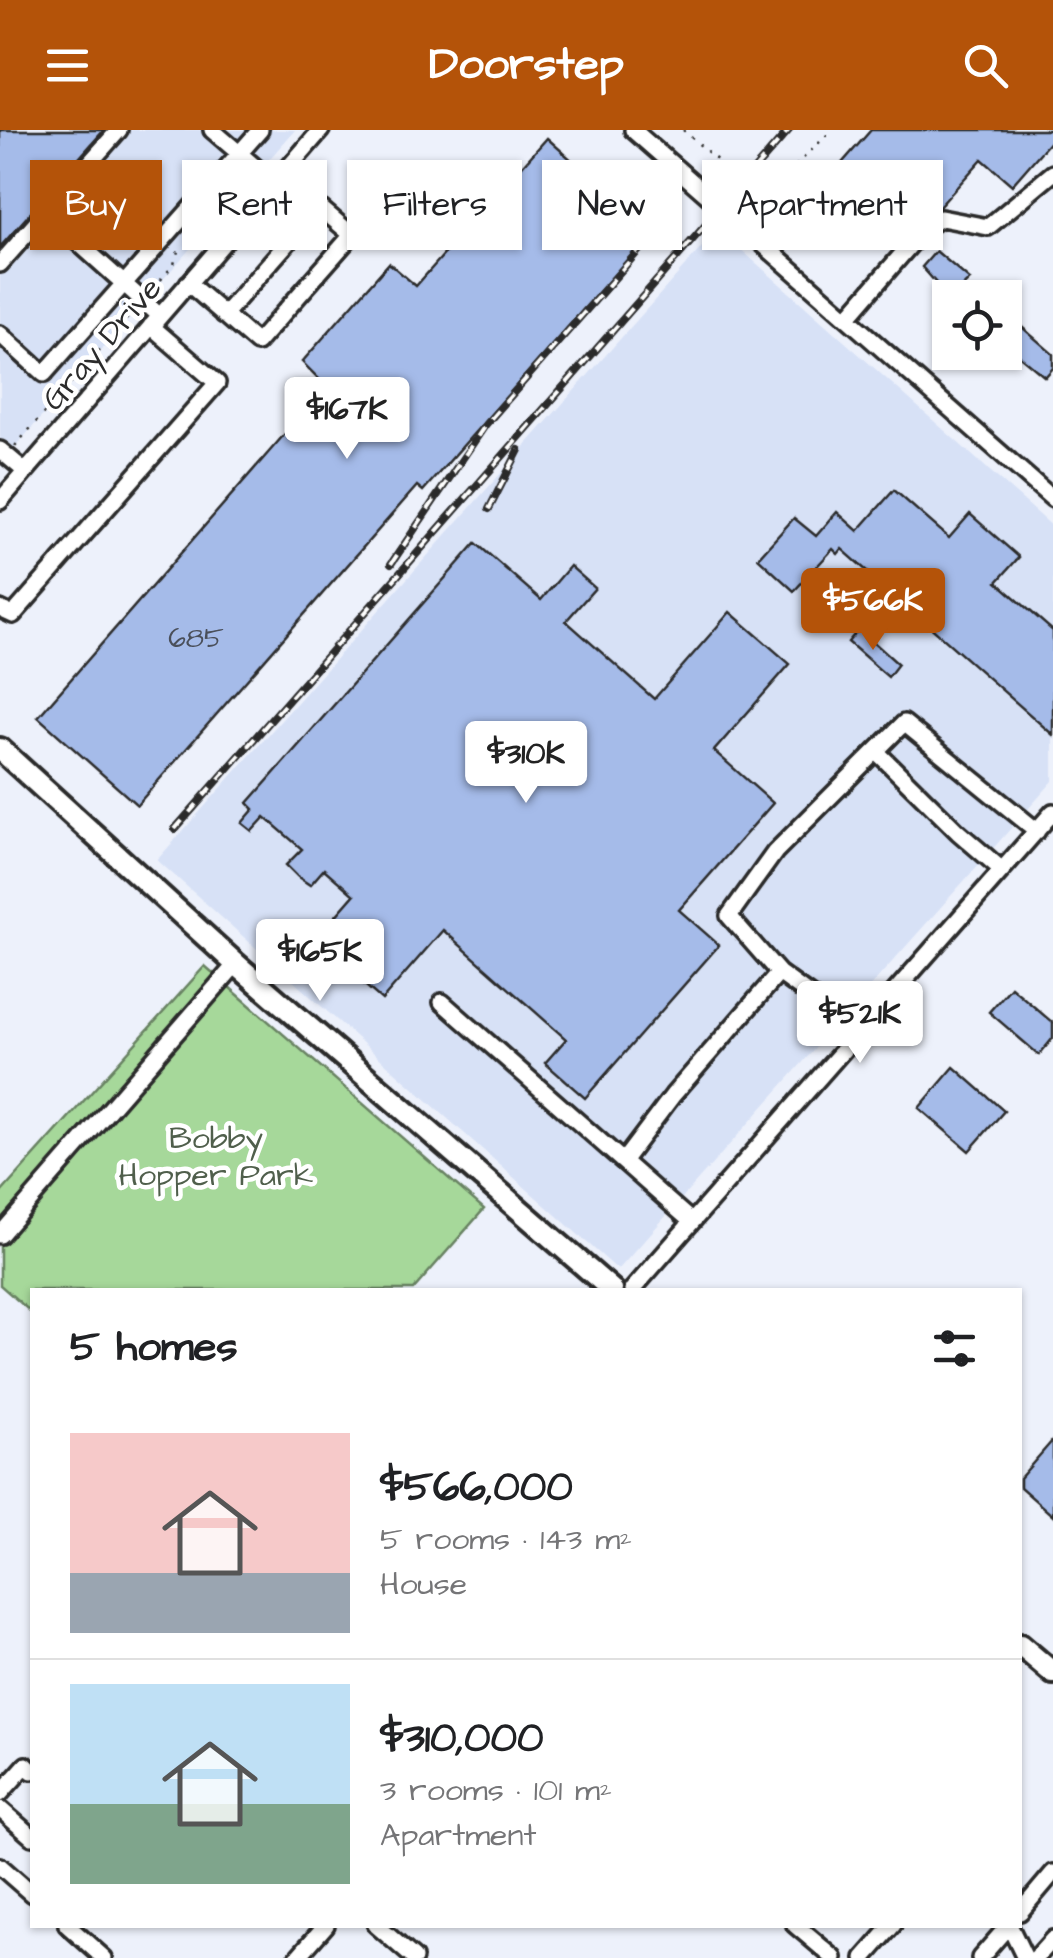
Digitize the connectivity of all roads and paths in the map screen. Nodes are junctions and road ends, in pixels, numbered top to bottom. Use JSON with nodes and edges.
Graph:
{"nodes":[{"id":1,"x":120,"y":130,"type":"edge"},
{"id":2,"x":212,"y":130,"type":"edge"},
{"id":3,"x":260,"y":130,"type":"edge"},
{"id":4,"x":321,"y":130,"type":"edge"},
{"id":5,"x":633,"y":130,"type":"edge"},
{"id":6,"x":683,"y":130,"type":"edge"},
{"id":7,"x":832,"y":130,"type":"edge"},
{"id":8,"x":239,"y":154,"type":"junction"},
{"id":9,"x":93,"y":160,"type":"edge"},
{"id":10,"x":248,"y":160,"type":"edge"},
{"id":11,"x":295,"y":160,"type":"edge"},
{"id":12,"x":1053,"y":173,"type":"edge"},
{"id":13,"x":327,"y":214,"type":"edge"},
{"id":14,"x":30,"y":229,"type":"edge"},
{"id":15,"x":85,"y":250,"type":"edge"},
{"id":16,"x":217,"y":250,"type":"edge"},
{"id":17,"x":281,"y":250,"type":"edge"},
{"id":18,"x":0,"y":264,"type":"edge"},
{"id":19,"x":123,"y":284,"type":"junction"},
{"id":20,"x":188,"y":284,"type":"junction"},
{"id":21,"x":224,"y":314,"type":"junction"},
{"id":22,"x":848,"y":318,"type":"junction"},
{"id":23,"x":156,"y":321,"type":"junction"},
{"id":24,"x":0,"y":334,"type":"edge"},
{"id":25,"x":0,"y":450,"type":"edge"},
{"id":26,"x":25,"y":471,"type":"junction"},
{"id":27,"x":0,"y":500,"type":"edge"},
{"id":28,"x":1053,"y":500,"type":"edge"},
{"id":29,"x":0,"y":609,"type":"edge"},
{"id":30,"x":0,"y":749,"type":"edge"},
{"id":31,"x":876,"y":751,"type":"junction"},
{"id":32,"x":1053,"y":812,"type":"edge"},
{"id":33,"x":1037,"y":830,"type":"junction"},
{"id":34,"x":1002,"y":870,"type":"junction"},
{"id":35,"x":236,"y":964,"type":"junction"},
{"id":36,"x":779,"y":973,"type":"junction"},
{"id":37,"x":442,"y":1002,"type":"dead end"},
{"id":38,"x":854,"y":1038,"type":"junction"},
{"id":39,"x":624,"y":1160,"type":"junction"},
{"id":40,"x":692,"y":1222,"type":"junction"},
{"id":41,"x":0,"y":1235,"type":"edge"},
{"id":42,"x":610,"y":1288,"type":"edge"},
{"id":43,"x":634,"y":1288,"type":"edge"},
{"id":44,"x":1022,"y":1647,"type":"edge"},
{"id":45,"x":1053,"y":1673,"type":"edge"},
{"id":46,"x":30,"y":1764,"type":"edge"},
{"id":47,"x":0,"y":1794,"type":"edge"},
{"id":48,"x":0,"y":1809,"type":"edge"},
{"id":49,"x":30,"y":1835,"type":"edge"},
{"id":50,"x":0,"y":1866,"type":"edge"},
{"id":51,"x":1053,"y":1874,"type":"edge"},
{"id":52,"x":30,"y":1892,"type":"edge"},
{"id":53,"x":1022,"y":1910,"type":"edge"},
{"id":54,"x":70,"y":1928,"type":"edge"},
{"id":55,"x":323,"y":1928,"type":"edge"},
{"id":56,"x":379,"y":1928,"type":"edge"},
{"id":57,"x":799,"y":1928,"type":"edge"},
{"id":58,"x":890,"y":1928,"type":"edge"},
{"id":59,"x":1006,"y":1928,"type":"edge"},
{"id":60,"x":1010,"y":1928,"type":"edge"},
{"id":61,"x":1053,"y":1939,"type":"edge"},
{"id":62,"x":104,"y":1958,"type":"edge"},
{"id":63,"x":297,"y":1958,"type":"edge"},
{"id":64,"x":414,"y":1958,"type":"edge"},
{"id":65,"x":834,"y":1958,"type":"edge"},
{"id":66,"x":864,"y":1958,"type":"edge"},
{"id":67,"x":980,"y":1958,"type":"edge"},
{"id":68,"x":1024,"y":1958,"type":"edge"},
{"id":69,"x":1036,"y":1958,"type":"edge"}],
"edges":[{"from":1,"to":9,"type":"street"},
{"from":2,"to":8,"type":"street"},
{"from":3,"to":8,"type":"street"},
{"from":4,"to":11,"type":"street","name":"Gray Drive"},
{"from":5,"to":22,"type":"street"},
{"from":6,"to":7,"type":"path"},
{"from":8,"to":10,"type":"street"},
{"from":8,"to":19,"type":"street"},
{"from":12,"to":22,"type":"street"},
{"from":13,"to":21,"type":"street"},
{"from":14,"to":18,"type":"street"},
{"from":15,"to":19,"type":"street"},
{"from":16,"to":20,"type":"street","name":"Gray Drive"},
{"from":17,"to":21,"type":"street"},
{"from":19,"to":23,"type":"street"},
{"from":19,"to":24,"type":"street"},
{"from":20,"to":21,"type":"street"},
{"from":20,"to":23,"type":"street","name":"Gray Drive"},
{"from":22,"to":28,"type":"street"},
{"from":23,"to":26,"type":"street","name":"Gray Drive"},
{"from":23,"to":29,"type":"street"},
{"from":25,"to":26,"type":"street"},
{"from":26,"to":27,"type":"street","name":"Gray Drive"},
{"from":30,"to":35,"type":"main road"},
{"from":31,"to":33,"type":"street"},
{"from":31,"to":34,"type":"street"},
{"from":31,"to":36,"type":"street"},
{"from":32,"to":33,"type":"street"},
{"from":33,"to":34,"type":"street"},
{"from":34,"to":38,"type":"street"},
{"from":35,"to":41,"type":"street"},
{"from":35,"to":42,"type":"main road"},
{"from":36,"to":38,"type":"street"},
{"from":36,"to":39,"type":"street"},
{"from":37,"to":39,"type":"street"},
{"from":38,"to":40,"type":"street"},
{"from":39,"to":40,"type":"street"},
{"from":40,"to":43,"type":"street"},
{"from":44,"to":45,"type":"main road"},
{"from":46,"to":47,"type":"street"},
{"from":48,"to":49,"type":"street"},
{"from":50,"to":52,"type":"street"},
{"from":51,"to":53,"type":"street"},
{"from":54,"to":62,"type":"street"},
{"from":55,"to":63,"type":"street"},
{"from":56,"to":64,"type":"street"},
{"from":57,"to":65,"type":"street"},
{"from":58,"to":66,"type":"street"},
{"from":59,"to":67,"type":"street"},
{"from":60,"to":68,"type":"street"},
{"from":61,"to":69,"type":"street"}]}
